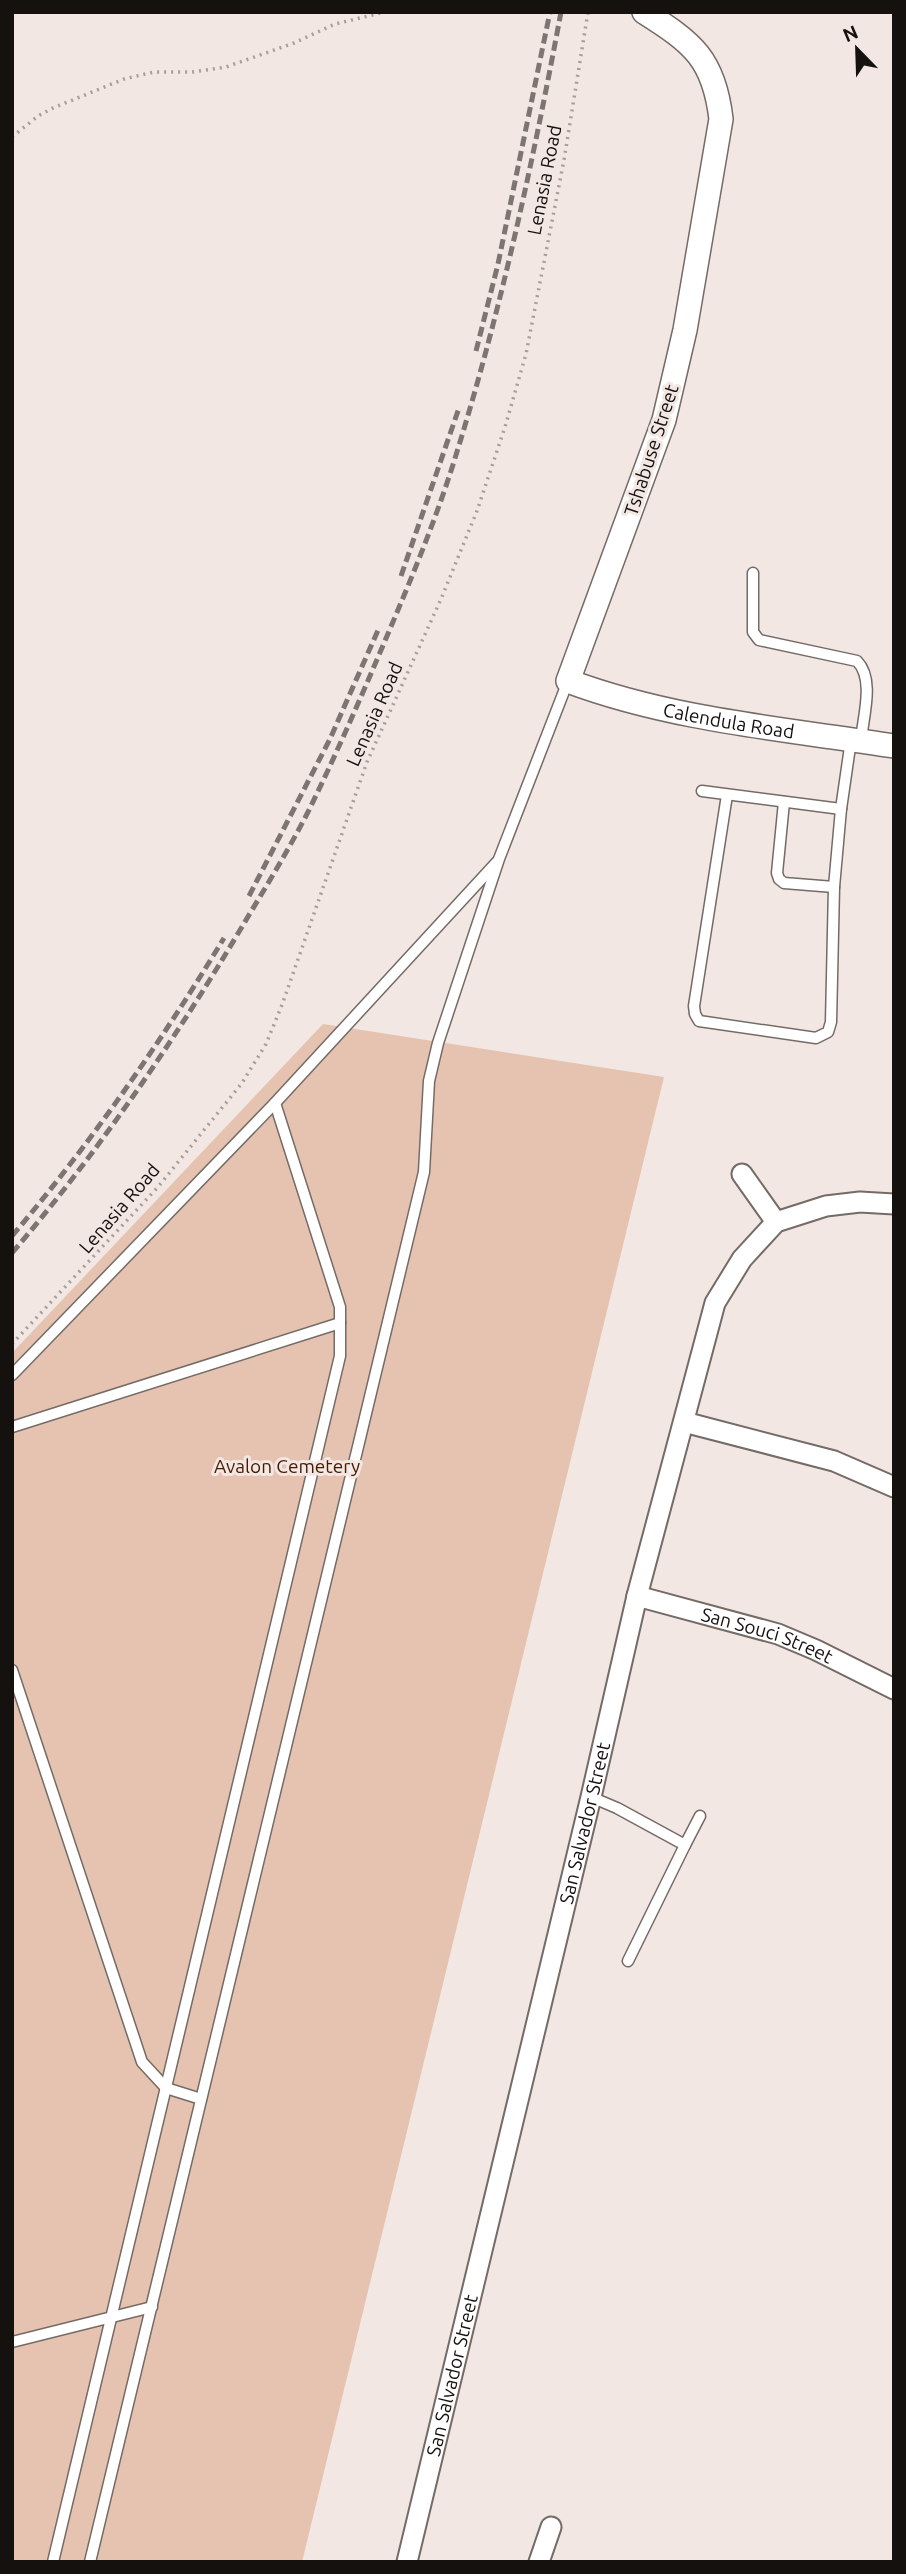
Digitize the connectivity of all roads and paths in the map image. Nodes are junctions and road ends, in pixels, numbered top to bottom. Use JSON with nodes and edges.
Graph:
{"nodes":[{"id":1,"x":385,"y":12,"type":"edge"},
{"id":2,"x":588,"y":12,"type":"edge"},
{"id":3,"x":644,"y":12,"type":"edge"},
{"id":4,"x":12,"y":137,"type":"edge"},
{"id":5,"x":753,"y":573,"type":"dead end"},
{"id":6,"x":568,"y":681,"type":"junction"},
{"id":7,"x":856,"y":740,"type":"junction"},
{"id":8,"x":894,"y":746,"type":"edge"},
{"id":9,"x":702,"y":791,"type":"dead end"},
{"id":10,"x":727,"y":795,"type":"junction"},
{"id":11,"x":784,"y":802,"type":"junction"},
{"id":12,"x":841,"y":809,"type":"junction"},
{"id":13,"x":499,"y":859,"type":"junction"},
{"id":14,"x":834,"y":887,"type":"junction"},
{"id":15,"x":275,"y":1103,"type":"junction"},
{"id":16,"x":742,"y":1174,"type":"dead end"},
{"id":17,"x":894,"y":1204,"type":"edge"},
{"id":18,"x":776,"y":1222,"type":"junction"},
{"id":19,"x":341,"y":1323,"type":"junction"},
{"id":20,"x":12,"y":1344,"type":"edge"},
{"id":21,"x":12,"y":1375,"type":"edge"},
{"id":22,"x":684,"y":1422,"type":"junction"},
{"id":23,"x":12,"y":1427,"type":"edge"},
{"id":24,"x":894,"y":1487,"type":"edge"},
{"id":25,"x":637,"y":1595,"type":"junction"},
{"id":26,"x":12,"y":1670,"type":"edge"},
{"id":27,"x":894,"y":1689,"type":"edge"},
{"id":28,"x":591,"y":1797,"type":"junction"},
{"id":29,"x":700,"y":1816,"type":"dead end"},
{"id":30,"x":685,"y":1845,"type":"junction"},
{"id":31,"x":628,"y":1961,"type":"dead end"},
{"id":32,"x":166,"y":2088,"type":"junction"},
{"id":33,"x":201,"y":2099,"type":"junction"},
{"id":34,"x":152,"y":2307,"type":"junction"},
{"id":35,"x":111,"y":2318,"type":"junction"},
{"id":36,"x":12,"y":2330,"type":"edge"},
{"id":37,"x":16,"y":2341,"type":"edge"},
{"id":38,"x":551,"y":2527,"type":"dead end"},
{"id":39,"x":53,"y":2562,"type":"edge"},
{"id":40,"x":90,"y":2562,"type":"edge"},
{"id":41,"x":407,"y":2562,"type":"edge"},
{"id":42,"x":539,"y":2562,"type":"edge"}],
"edges":[{"from":1,"to":4,"type":"path"},
{"from":2,"to":20,"type":"path","name":"Lenasia Road"},
{"from":3,"to":6,"type":"street","name":"Tshabuse Street"},
{"from":5,"to":7,"type":"lane"},
{"from":6,"to":7,"type":"street","name":"Calendula Road"},
{"from":6,"to":13,"type":"lane","name":"Tshabuse Street"},
{"from":7,"to":8,"type":"street","name":"Calendula Road"},
{"from":7,"to":12,"type":"lane"},
{"from":9,"to":10,"type":"lane"},
{"from":10,"to":11,"type":"lane"},
{"from":10,"to":14,"type":"lane"},
{"from":11,"to":12,"type":"lane"},
{"from":11,"to":14,"type":"lane"},
{"from":12,"to":14,"type":"lane"},
{"from":13,"to":15,"type":"lane"},
{"from":13,"to":33,"type":"lane","name":"Tshabuse Street"},
{"from":15,"to":19,"type":"lane"},
{"from":15,"to":21,"type":"lane"},
{"from":16,"to":18,"type":"street"},
{"from":17,"to":18,"type":"street","name":"San Salvador Street"},
{"from":18,"to":22,"type":"street","name":"San Salvador Street"},
{"from":19,"to":23,"type":"lane"},
{"from":19,"to":32,"type":"lane"},
{"from":22,"to":24,"type":"street"},
{"from":22,"to":25,"type":"street","name":"San Salvador Street"},
{"from":25,"to":27,"type":"street","name":"San Souci Street"},
{"from":25,"to":28,"type":"street","name":"San Salvador Street"},
{"from":26,"to":32,"type":"lane"},
{"from":28,"to":30,"type":"lane"},
{"from":28,"to":41,"type":"street","name":"San Salvador Street"},
{"from":29,"to":30,"type":"lane"},
{"from":30,"to":31,"type":"lane"},
{"from":32,"to":33,"type":"lane"},
{"from":32,"to":35,"type":"lane"},
{"from":33,"to":34,"type":"lane","name":"Tshabuse Street"},
{"from":34,"to":35,"type":"lane"},
{"from":34,"to":40,"type":"lane","name":"Tshabuse Street"},
{"from":35,"to":37,"type":"lane"},
{"from":35,"to":39,"type":"lane"},
{"from":36,"to":37,"type":"lane"},
{"from":38,"to":42,"type":"street"}]}
